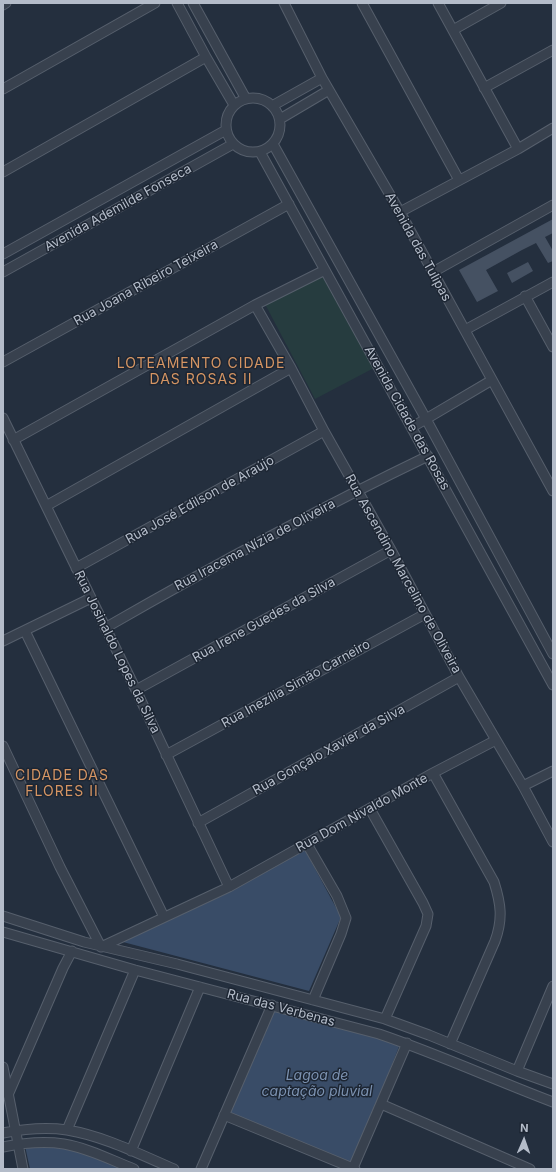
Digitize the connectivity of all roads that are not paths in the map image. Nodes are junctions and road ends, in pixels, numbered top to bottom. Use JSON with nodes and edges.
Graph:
{"nodes":[{"id":1,"x":6,"y":3,"type":"edge"},
{"id":2,"x":155,"y":3,"type":"edge"},
{"id":3,"x":177,"y":3,"type":"edge"},
{"id":4,"x":193,"y":3,"type":"edge"},
{"id":5,"x":284,"y":3,"type":"edge"},
{"id":6,"x":362,"y":3,"type":"edge"},
{"id":7,"x":438,"y":3,"type":"edge"},
{"id":8,"x":501,"y":3,"type":"edge"},
{"id":9,"x":3,"y":5,"type":"edge"},
{"id":10,"x":453,"y":30,"type":"junction"},
{"id":11,"x":553,"y":50,"type":"edge"},
{"id":12,"x":206,"y":57,"type":"junction"},
{"id":13,"x":322,"y":78,"type":"junction"},
{"id":14,"x":484,"y":88,"type":"junction"},
{"id":15,"x":3,"y":89,"type":"edge"},
{"id":16,"x":329,"y":90,"type":"junction"},
{"id":17,"x":246,"y":99,"type":"junction"},
{"id":18,"x":234,"y":105,"type":"junction"},
{"id":19,"x":272,"y":106,"type":"junction"},
{"id":20,"x":280,"y":119,"type":"junction"},
{"id":21,"x":553,"y":128,"type":"edge"},
{"id":22,"x":226,"y":130,"type":"junction"},
{"id":23,"x":232,"y":144,"type":"junction"},
{"id":24,"x":273,"y":144,"type":"junction"},
{"id":25,"x":518,"y":149,"type":"junction"},
{"id":26,"x":260,"y":152,"type":"junction"},
{"id":27,"x":3,"y":172,"type":"edge"},
{"id":28,"x":459,"y":180,"type":"junction"},
{"id":29,"x":289,"y":204,"type":"junction"},
{"id":30,"x":553,"y":205,"type":"edge"},
{"id":31,"x":400,"y":212,"type":"junction"},
{"id":32,"x":3,"y":254,"type":"edge"},
{"id":33,"x":325,"y":270,"type":"junction"},
{"id":34,"x":3,"y":272,"type":"edge"},
{"id":35,"x":433,"y":272,"type":"junction"},
{"id":36,"x":553,"y":282,"type":"edge"},
{"id":37,"x":525,"y":296,"type":"junction"},
{"id":38,"x":255,"y":305,"type":"junction"},
{"id":39,"x":465,"y":330,"type":"junction"},
{"id":40,"x":553,"y":347,"type":"edge"},
{"id":41,"x":3,"y":362,"type":"edge"},
{"id":42,"x":291,"y":368,"type":"junction"},
{"id":43,"x":492,"y":380,"type":"junction"},
{"id":44,"x":3,"y":418,"type":"edge"},
{"id":45,"x":426,"y":419,"type":"junction"},
{"id":46,"x":412,"y":427,"type":"junction"},
{"id":47,"x":324,"y":432,"type":"junction"},
{"id":48,"x":13,"y":440,"type":"junction"},
{"id":49,"x":428,"y":456,"type":"junction"},
{"id":50,"x":358,"y":490,"type":"junction"},
{"id":51,"x":553,"y":491,"type":"edge"},
{"id":52,"x":46,"y":506,"type":"junction"},
{"id":53,"x":391,"y":550,"type":"junction"},
{"id":54,"x":76,"y":568,"type":"junction"},
{"id":55,"x":90,"y":598,"type":"junction"},
{"id":56,"x":425,"y":614,"type":"junction"},
{"id":57,"x":105,"y":628,"type":"junction"},
{"id":58,"x":25,"y":631,"type":"junction"},
{"id":59,"x":3,"y":641,"type":"edge"},
{"id":60,"x":553,"y":654,"type":"edge"},
{"id":61,"x":459,"y":677,"type":"junction"},
{"id":62,"x":553,"y":684,"type":"edge"},
{"id":63,"x":136,"y":690,"type":"junction"},
{"id":64,"x":496,"y":740,"type":"junction"},
{"id":65,"x":3,"y":746,"type":"edge"},
{"id":66,"x":166,"y":755,"type":"junction"},
{"id":67,"x":553,"y":771,"type":"edge"},
{"id":68,"x":433,"y":773,"type":"junction"},
{"id":69,"x":523,"y":786,"type":"junction"},
{"id":70,"x":370,"y":809,"type":"junction"},
{"id":71,"x":198,"y":823,"type":"junction"},
{"id":72,"x":553,"y":842,"type":"edge"},
{"id":73,"x":307,"y":844,"type":"junction"},
{"id":74,"x":229,"y":887,"type":"junction"},
{"id":75,"x":3,"y":916,"type":"edge"},
{"id":76,"x":164,"y":917,"type":"junction"},
{"id":77,"x":3,"y":932,"type":"edge"},
{"id":78,"x":101,"y":947,"type":"junction"},
{"id":79,"x":72,"y":952,"type":"junction"},
{"id":80,"x":97,"y":959,"type":"junction"},
{"id":81,"x":135,"y":970,"type":"junction"},
{"id":82,"x":553,"y":986,"type":"edge"},
{"id":83,"x":200,"y":987,"type":"junction"},
{"id":84,"x":313,"y":1000,"type":"junction"},
{"id":85,"x":272,"y":1005,"type":"junction"},
{"id":86,"x":385,"y":1019,"type":"junction"},
{"id":87,"x":407,"y":1043,"type":"junction"},
{"id":88,"x":450,"y":1044,"type":"junction"},
{"id":89,"x":3,"y":1067,"type":"edge"},
{"id":90,"x":517,"y":1071,"type":"junction"},
{"id":91,"x":553,"y":1084,"type":"edge"},
{"id":92,"x":8,"y":1095,"type":"junction"},
{"id":93,"x":553,"y":1102,"type":"edge"},
{"id":94,"x":381,"y":1104,"type":"junction"},
{"id":95,"x":224,"y":1115,"type":"junction"},
{"id":96,"x":67,"y":1130,"type":"junction"},
{"id":97,"x":15,"y":1131,"type":"junction"},
{"id":98,"x":3,"y":1133,"type":"edge"},
{"id":99,"x":18,"y":1144,"type":"junction"},
{"id":100,"x":3,"y":1148,"type":"edge"},
{"id":101,"x":131,"y":1151,"type":"junction"},
{"id":102,"x":23,"y":1169,"type":"edge"},
{"id":103,"x":134,"y":1169,"type":"edge"},
{"id":104,"x":174,"y":1169,"type":"edge"},
{"id":105,"x":201,"y":1169,"type":"edge"},
{"id":106,"x":354,"y":1169,"type":"edge"},
{"id":107,"x":530,"y":1169,"type":"edge"}],
"edges":[{"from":1,"to":9,"type":"street"},
{"from":2,"to":15,"type":"street"},
{"from":3,"to":12,"type":"street"},
{"from":4,"to":17,"type":"street"},
{"from":5,"to":13,"type":"street","name":"Avenida das Tulipas"},
{"from":6,"to":28,"type":"street"},
{"from":7,"to":10,"type":"street"},
{"from":8,"to":10,"type":"street"},
{"from":10,"to":14,"type":"street"},
{"from":11,"to":14,"type":"street"},
{"from":12,"to":18,"type":"street"},
{"from":12,"to":27,"type":"street"},
{"from":13,"to":16,"type":"street","name":"Avenida das Tulipas"},
{"from":13,"to":19,"type":"street"},
{"from":14,"to":25,"type":"street"},
{"from":16,"to":20,"type":"street"},
{"from":16,"to":31,"type":"street","name":"Avenida das Tulipas"},
{"from":17,"to":18,"type":"street"},
{"from":17,"to":19,"type":"street"},
{"from":18,"to":22,"type":"street"},
{"from":19,"to":20,"type":"street"},
{"from":20,"to":24,"type":"street"},
{"from":21,"to":25,"type":"street"},
{"from":22,"to":23,"type":"street"},
{"from":22,"to":32,"type":"street","name":"Avenida Ademilde Fonseca"},
{"from":23,"to":26,"type":"street"},
{"from":23,"to":34,"type":"street","name":"Avenida Ademilde Fonseca"},
{"from":24,"to":26,"type":"street"},
{"from":24,"to":45,"type":"street","name":"Avenida Cidade das Rosas"},
{"from":25,"to":28,"type":"street"},
{"from":26,"to":29,"type":"street","name":"Avenida Cidade das Rosas"},
{"from":28,"to":31,"type":"street"},
{"from":29,"to":33,"type":"street","name":"Avenida Cidade das Rosas"},
{"from":29,"to":41,"type":"street","name":"Rua Joana Ribeiro Teixeira"},
{"from":30,"to":35,"type":"street"},
{"from":31,"to":35,"type":"street","name":"Avenida das Tulipas"},
{"from":33,"to":38,"type":"street"},
{"from":33,"to":46,"type":"street","name":"Avenida Cidade das Rosas"},
{"from":35,"to":39,"type":"street","name":"Avenida das Tulipas"},
{"from":36,"to":37,"type":"street"},
{"from":37,"to":39,"type":"street"},
{"from":37,"to":40,"type":"street"},
{"from":38,"to":42,"type":"street","name":"Rua Ascendino Marcelino de Oliveira"},
{"from":38,"to":48,"type":"street"},
{"from":39,"to":43,"type":"street","name":"Avenida das Tulipas"},
{"from":42,"to":47,"type":"street","name":"Rua Ascendino Marcelino de Oliveira"},
{"from":42,"to":52,"type":"street"},
{"from":43,"to":45,"type":"street"},
{"from":43,"to":51,"type":"street","name":"Avenida das Tulipas"},
{"from":44,"to":48,"type":"street","name":"Rua Josinaldo Lopes da Silva"},
{"from":45,"to":46,"type":"street"},
{"from":45,"to":60,"type":"street","name":"Avenida Cidade das Rosas"},
{"from":46,"to":49,"type":"street","name":"Avenida Cidade das Rosas"},
{"from":47,"to":50,"type":"street","name":"Rua Ascendino Marcelino de Oliveira"},
{"from":47,"to":54,"type":"street","name":"Rua José Edilson de Araújo"},
{"from":48,"to":52,"type":"street","name":"Rua Josinaldo Lopes da Silva"},
{"from":49,"to":50,"type":"street","name":"Rua Iracema Nízia de Oliveira"},
{"from":49,"to":62,"type":"street","name":"Avenida Cidade das Rosas"},
{"from":50,"to":53,"type":"street","name":"Rua Ascendino Marcelino de Oliveira"},
{"from":50,"to":57,"type":"street","name":"Rua Iracema Nízia de Oliveira"},
{"from":52,"to":54,"type":"street","name":"Rua Josinaldo Lopes da Silva"},
{"from":53,"to":56,"type":"street","name":"Rua Ascendino Marcelino de Oliveira"},
{"from":53,"to":63,"type":"street","name":"Rua Irene Guedes da Silva"},
{"from":54,"to":55,"type":"street","name":"Rua Josinaldo Lopes da Silva"},
{"from":55,"to":57,"type":"street","name":"Rua Josinaldo Lopes da Silva"},
{"from":55,"to":58,"type":"street"},
{"from":56,"to":61,"type":"street","name":"Rua Ascendino Marcelino de Oliveira"},
{"from":56,"to":66,"type":"street","name":"Rua Inezília Simão Carneiro"},
{"from":57,"to":63,"type":"street","name":"Rua Josinaldo Lopes da Silva"},
{"from":58,"to":59,"type":"street"},
{"from":58,"to":76,"type":"street"},
{"from":61,"to":64,"type":"street","name":"Rua Ascendino Marcelino de Oliveira"},
{"from":61,"to":71,"type":"street","name":"Rua Gonçalo Xavier da Silva"},
{"from":63,"to":66,"type":"street","name":"Rua Josinaldo Lopes da Silva"},
{"from":64,"to":68,"type":"street","name":"Rua Dom Nivaldo Monte"},
{"from":64,"to":69,"type":"street","name":"Rua Ascendino Marcelino de Oliveira"},
{"from":65,"to":78,"type":"street"},
{"from":66,"to":71,"type":"street","name":"Rua Josinaldo Lopes da Silva"},
{"from":67,"to":69,"type":"street"},
{"from":68,"to":70,"type":"street","name":"Rua Dom Nivaldo Monte"},
{"from":68,"to":88,"type":"street"},
{"from":69,"to":72,"type":"street","name":"Rua Ascendino Marcelino de Oliveira"},
{"from":70,"to":73,"type":"street","name":"Rua Dom Nivaldo Monte"},
{"from":70,"to":86,"type":"street"},
{"from":71,"to":74,"type":"street","name":"Rua Josinaldo Lopes da Silva"},
{"from":73,"to":74,"type":"street","name":"Rua Dom Nivaldo Monte"},
{"from":73,"to":84,"type":"street"},
{"from":74,"to":76,"type":"street","name":"Rua Dom Nivaldo Monte"},
{"from":75,"to":78,"type":"street","name":"Rua das Verbenas"},
{"from":76,"to":78,"type":"street","name":"Rua Dom Nivaldo Monte"},
{"from":77,"to":79,"type":"street","name":"Rua das Verbenas"},
{"from":78,"to":80,"type":"street"},
{"from":78,"to":84,"type":"street","name":"Rua das Verbenas"},
{"from":79,"to":80,"type":"street","name":"Rua das Verbenas"},
{"from":79,"to":92,"type":"street"},
{"from":80,"to":81,"type":"street","name":"Rua das Verbenas"},
{"from":81,"to":83,"type":"street","name":"Rua das Verbenas"},
{"from":81,"to":96,"type":"street"},
{"from":82,"to":90,"type":"street"},
{"from":83,"to":85,"type":"street","name":"Rua das Verbenas"},
{"from":83,"to":101,"type":"street"},
{"from":84,"to":86,"type":"street","name":"Rua das Verbenas"},
{"from":85,"to":87,"type":"street","name":"Rua das Verbenas"},
{"from":85,"to":95,"type":"street"},
{"from":86,"to":88,"type":"street","name":"Rua das Verbenas"},
{"from":87,"to":93,"type":"street","name":"Rua das Verbenas"},
{"from":87,"to":94,"type":"street"},
{"from":88,"to":90,"type":"street","name":"Rua das Verbenas"},
{"from":89,"to":92,"type":"street"},
{"from":90,"to":91,"type":"street","name":"Rua das Verbenas"},
{"from":92,"to":97,"type":"street"},
{"from":94,"to":106,"type":"street"},
{"from":94,"to":107,"type":"street"},
{"from":95,"to":105,"type":"street"},
{"from":95,"to":106,"type":"street"},
{"from":96,"to":97,"type":"street"},
{"from":96,"to":101,"type":"street"},
{"from":97,"to":98,"type":"street"},
{"from":97,"to":99,"type":"street"},
{"from":99,"to":100,"type":"street"},
{"from":99,"to":102,"type":"street"},
{"from":99,"to":103,"type":"street"},
{"from":101,"to":104,"type":"street"}]}
